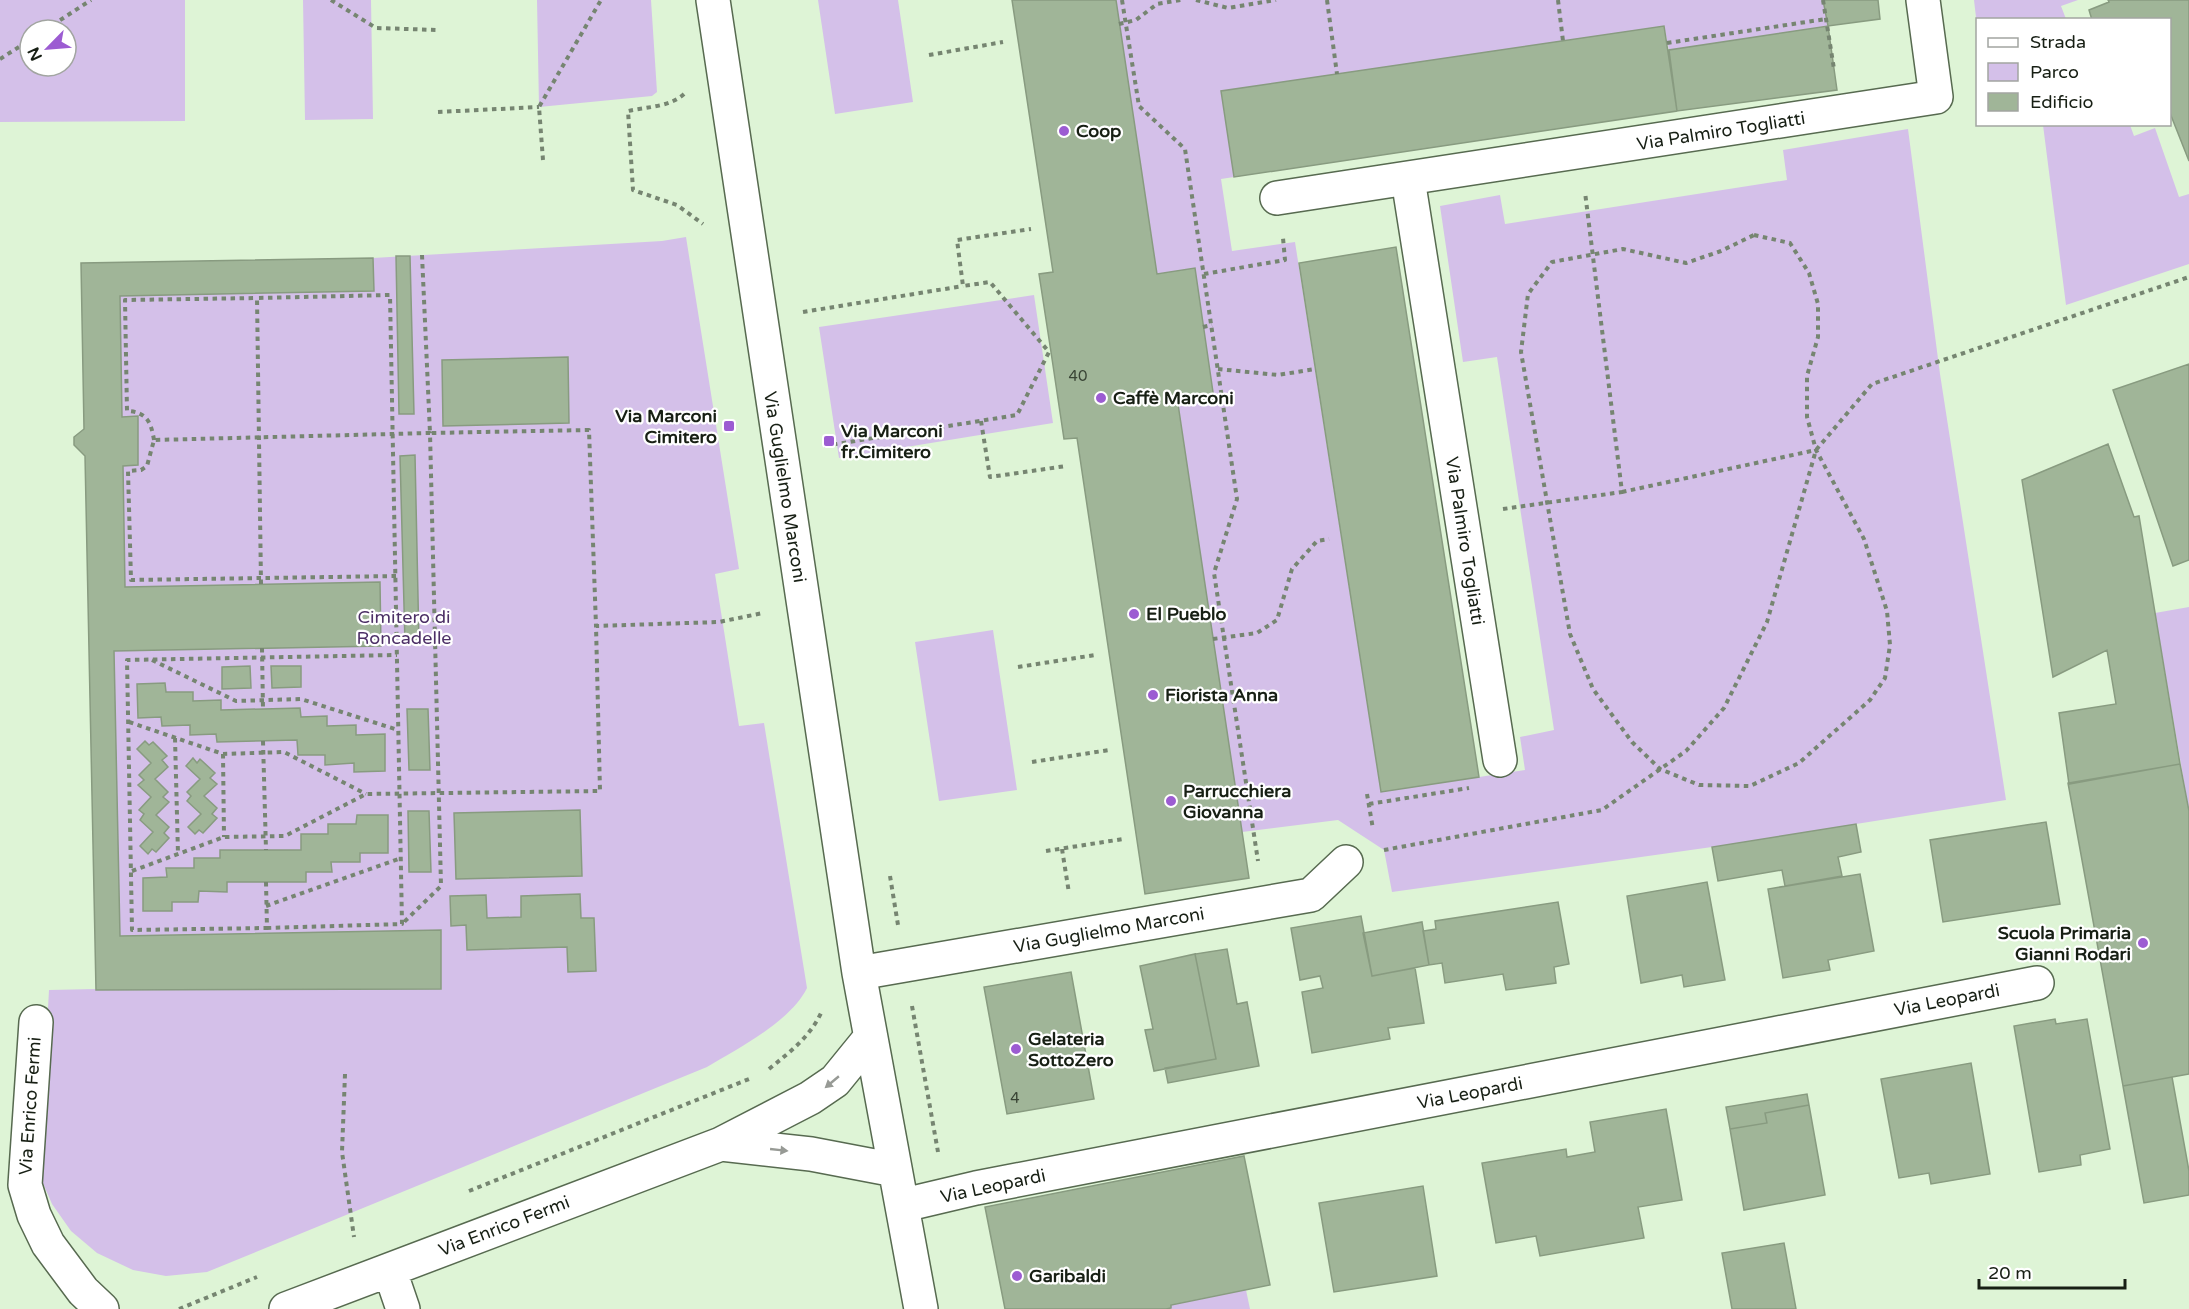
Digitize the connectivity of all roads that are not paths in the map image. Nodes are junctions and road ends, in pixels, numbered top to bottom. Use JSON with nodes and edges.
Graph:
{"nodes":[{"id":1,"x":713,"y":0,"type":"edge"},
{"id":2,"x":1923,"y":0,"type":"edge"},
{"id":3,"x":1408,"y":179,"type":"junction"},
{"id":4,"x":1277,"y":198,"type":"road end"},
{"id":5,"x":1500,"y":760,"type":"road end"},
{"id":6,"x":1361,"y":857,"type":"road end"},
{"id":7,"x":859,"y":973,"type":"junction"},
{"id":8,"x":2037,"y":983,"type":"dead end"},
{"id":9,"x":36,"y":1022,"type":"dead end"},
{"id":10,"x":870,"y":1038,"type":"junction"},
{"id":11,"x":721,"y":1144,"type":"junction"},
{"id":12,"x":895,"y":1170,"type":"junction"},
{"id":13,"x":904,"y":1205,"type":"junction"},
{"id":14,"x":390,"y":1270,"type":"junction"},
{"id":15,"x":102,"y":1309,"type":"edge"},
{"id":16,"x":286,"y":1309,"type":"edge"},
{"id":17,"x":403,"y":1309,"type":"edge"},
{"id":18,"x":921,"y":1309,"type":"edge"}],
"edges":[{"from":1,"to":7,"type":"street","name":"Via Guglielmo Marconi"},
{"from":2,"to":3,"type":"street","name":"Via Palmiro Togliatti"},
{"from":3,"to":4,"type":"street","name":"Via Palmiro Togliatti"},
{"from":3,"to":5,"type":"street","name":"Via Palmiro Togliatti"},
{"from":6,"to":7,"type":"street","name":"Via Guglielmo Marconi"},
{"from":7,"to":10,"type":"street","name":"Via Guglielmo Marconi"},
{"from":8,"to":13,"type":"street","name":"Via Leopardi"},
{"from":9,"to":15,"type":"street","name":"Via Enrico Fermi"},
{"from":10,"to":11,"type":"street","name":"Via Enrico Fermi","one_way":true},
{"from":10,"to":12,"type":"street","name":"Via Guglielmo Marconi"},
{"from":11,"to":12,"type":"street","name":"Via Enrico Fermi","one_way":true},
{"from":11,"to":14,"type":"street","name":"Via Enrico Fermi"},
{"from":12,"to":13,"type":"street","name":"Via Guglielmo Marconi"},
{"from":13,"to":18,"type":"street","name":"Via Guglielmo Marconi"},
{"from":14,"to":16,"type":"street","name":"Via Enrico Fermi"},
{"from":14,"to":17,"type":"street"}]}
